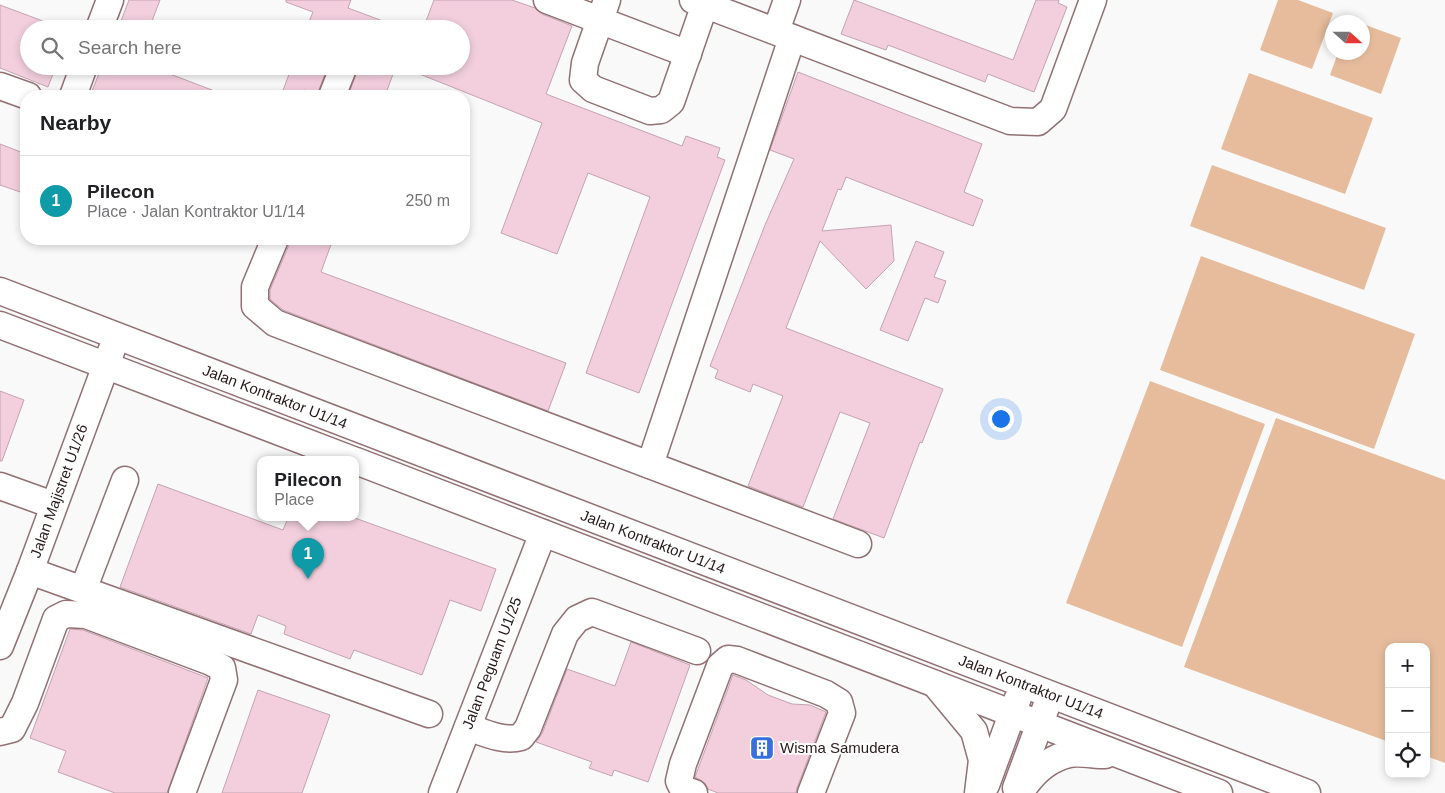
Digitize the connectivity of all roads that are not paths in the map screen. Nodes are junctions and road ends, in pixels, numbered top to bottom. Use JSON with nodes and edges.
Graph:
{"nodes":[{"id":1,"x":110,"y":0,"type":"edge"},
{"id":2,"x":547,"y":0,"type":"edge"},
{"id":3,"x":787,"y":0,"type":"edge"},
{"id":4,"x":1093,"y":0,"type":"edge"},
{"id":5,"x":699,"y":2,"type":"edge"},
{"id":6,"x":604,"y":10,"type":"edge"},
{"id":7,"x":102,"y":20,"type":"edge"},
{"id":8,"x":784,"y":34,"type":"junction"},
{"id":9,"x":688,"y":54,"type":"junction"},
{"id":10,"x":81,"y":75,"type":"edge"},
{"id":11,"x":340,"y":75,"type":"edge"},
{"id":12,"x":0,"y":86,"type":"edge"},
{"id":13,"x":75,"y":90,"type":"edge"},
{"id":14,"x":334,"y":90,"type":"edge"},
{"id":15,"x":20,"y":93,"type":"edge"},
{"id":16,"x":272,"y":245,"type":"edge"},
{"id":17,"x":0,"y":291,"type":"edge"},
{"id":18,"x":0,"y":325,"type":"edge"},
{"id":19,"x":117,"y":336,"type":"junction"},
{"id":20,"x":105,"y":366,"type":"junction"},
{"id":21,"x":341,"y":456,"type":"edge"},
{"id":22,"x":359,"y":463,"type":"edge"},
{"id":23,"x":650,"y":465,"type":"junction"},
{"id":24,"x":125,"y":480,"type":"dead end"},
{"id":25,"x":0,"y":486,"type":"edge"},
{"id":26,"x":53,"y":505,"type":"junction"},
{"id":27,"x":543,"y":533,"type":"junction"},
{"id":28,"x":858,"y":544,"type":"dead end"},
{"id":29,"x":17,"y":584,"type":"edge"},
{"id":30,"x":83,"y":590,"type":"junction"},
{"id":31,"x":0,"y":646,"type":"edge"},
{"id":32,"x":697,"y":651,"type":"dead end"},
{"id":33,"x":933,"y":682,"type":"junction"},
{"id":34,"x":1023,"y":684,"type":"junction"},
{"id":35,"x":1051,"y":695,"type":"junction"},
{"id":36,"x":1014,"y":713,"type":"junction"},
{"id":37,"x":428,"y":714,"type":"dead end"},
{"id":38,"x":1040,"y":724,"type":"junction"},
{"id":39,"x":468,"y":727,"type":"junction"},
{"id":40,"x":0,"y":732,"type":"edge"},
{"id":41,"x":1123,"y":756,"type":"junction"},
{"id":42,"x":182,"y":793,"type":"edge"},
{"id":43,"x":442,"y":793,"type":"edge"},
{"id":44,"x":694,"y":793,"type":"edge"},
{"id":45,"x":811,"y":793,"type":"edge"},
{"id":46,"x":978,"y":793,"type":"edge"},
{"id":47,"x":982,"y":793,"type":"edge"},
{"id":48,"x":1014,"y":793,"type":"edge"},
{"id":49,"x":1020,"y":793,"type":"edge"},
{"id":50,"x":1219,"y":793,"type":"edge"},
{"id":51,"x":1307,"y":793,"type":"edge"}],
"edges":[{"from":1,"to":7,"type":"street"},
{"from":2,"to":6,"type":"street"},
{"from":3,"to":8,"type":"street"},
{"from":4,"to":8,"type":"street"},
{"from":5,"to":8,"type":"street"},
{"from":5,"to":9,"type":"street"},
{"from":6,"to":9,"type":"street"},
{"from":6,"to":9,"type":"street"},
{"from":8,"to":23,"type":"street"},
{"from":10,"to":13,"type":"street"},
{"from":11,"to":14,"type":"street"},
{"from":12,"to":15,"type":"street"},
{"from":16,"to":23,"type":"street"},
{"from":17,"to":19,"type":"street","name":"Jalan Kontraktor U1/14"},
{"from":18,"to":20,"type":"street","name":"Jalan Kontraktor U1/14"},
{"from":19,"to":20,"type":"street","name":"Jalan Majistret U1/26"},
{"from":19,"to":34,"type":"street","name":"Jalan Kontraktor U1/14"},
{"from":20,"to":21,"type":"street","name":"Jalan Kontraktor U1/14"},
{"from":20,"to":26,"type":"street","name":"Jalan Majistret U1/26"},
{"from":22,"to":27,"type":"street","name":"Jalan Kontraktor U1/14"},
{"from":23,"to":28,"type":"street"},
{"from":24,"to":30,"type":"street"},
{"from":25,"to":26,"type":"street"},
{"from":26,"to":29,"type":"street","name":"Jalan Majistret U1/26"},
{"from":27,"to":33,"type":"street","name":"Jalan Kontraktor U1/14"},
{"from":27,"to":39,"type":"street","name":"Jalan Peguam U1/25"},
{"from":29,"to":30,"type":"street"},
{"from":29,"to":31,"type":"street","name":"Jalan Majistret U1/26"},
{"from":30,"to":37,"type":"street"},
{"from":32,"to":39,"type":"street"},
{"from":33,"to":36,"type":"street","name":"Jalan Kontraktor U1/14"},
{"from":33,"to":46,"type":"street"},
{"from":34,"to":35,"type":"street","name":"Jalan Kontraktor U1/14"},
{"from":34,"to":36,"type":"street"},
{"from":35,"to":38,"type":"street"},
{"from":35,"to":51,"type":"street","name":"Jalan Kontraktor U1/14"},
{"from":36,"to":38,"type":"street","name":"Jalan Kontraktor U1/14"},
{"from":36,"to":47,"type":"street"},
{"from":38,"to":41,"type":"street","name":"Jalan Kontraktor U1/14"},
{"from":38,"to":48,"type":"street"},
{"from":39,"to":43,"type":"street","name":"Jalan Peguam U1/25"},
{"from":40,"to":42,"type":"street"},
{"from":41,"to":49,"type":"street"},
{"from":41,"to":50,"type":"street","name":"Jalan Kontraktor U1/14"},
{"from":44,"to":45,"type":"street"}]}
